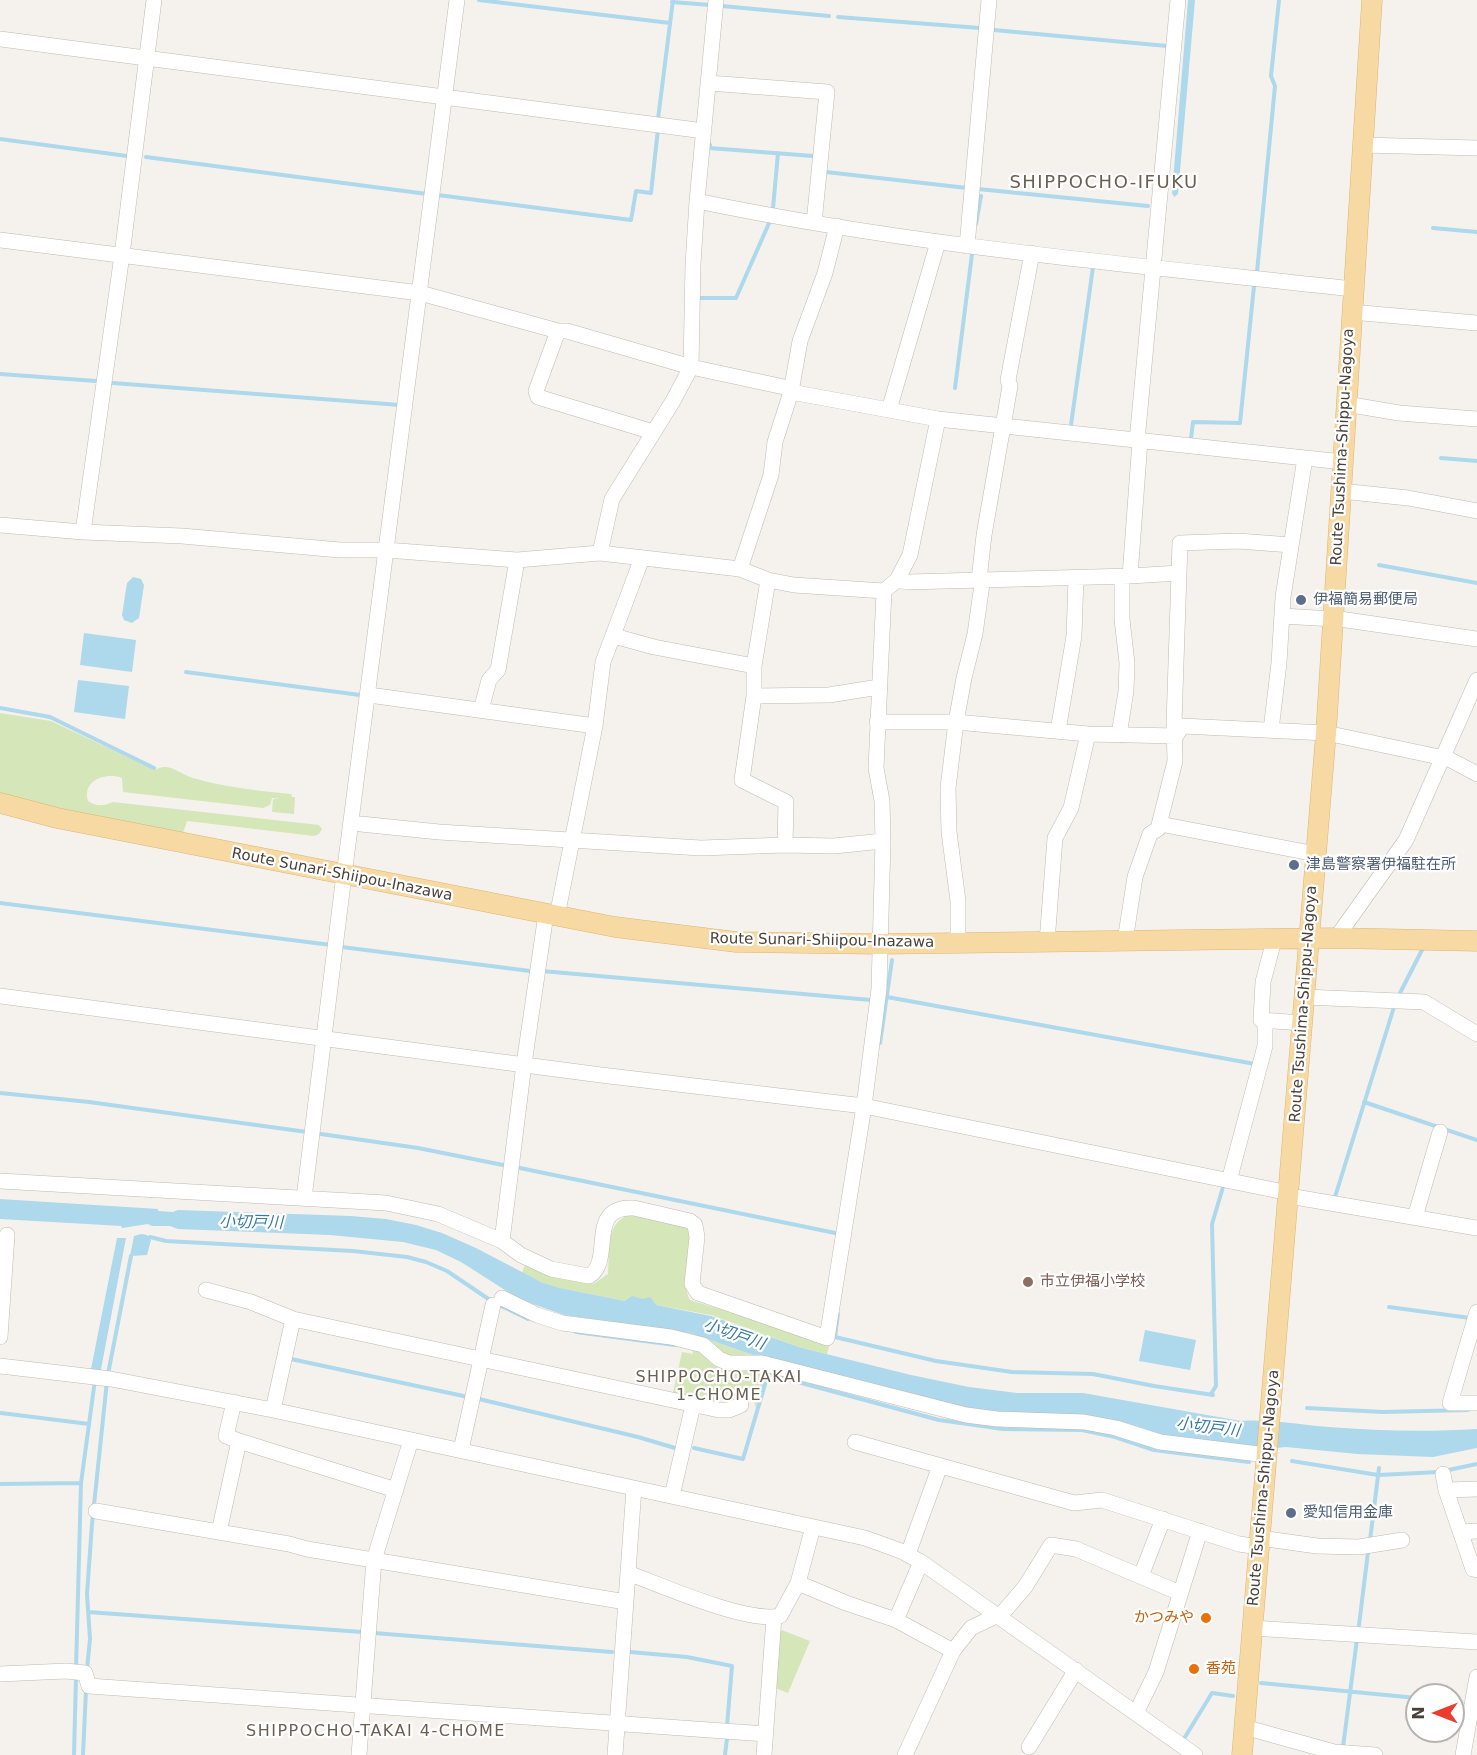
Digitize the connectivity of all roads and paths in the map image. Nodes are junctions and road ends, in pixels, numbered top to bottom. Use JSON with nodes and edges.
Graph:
{"nodes":[{"id":1,"x":154,"y":0,"type":"edge"},
{"id":2,"x":458,"y":0,"type":"edge"},
{"id":3,"x":716,"y":0,"type":"edge"},
{"id":4,"x":989,"y":0,"type":"edge"},
{"id":5,"x":1178,"y":0,"type":"edge"},
{"id":6,"x":1372,"y":0,"type":"edge"},
{"id":7,"x":0,"y":39,"type":"edge"},
{"id":8,"x":148,"y":58,"type":"junction"},
{"id":9,"x":708,"y":83,"type":"junction"},
{"id":10,"x":446,"y":96,"type":"junction"},
{"id":11,"x":704,"y":131,"type":"junction"},
{"id":12,"x":1362,"y":145,"type":"junction"},
{"id":13,"x":1477,"y":148,"type":"edge"},
{"id":14,"x":697,"y":201,"type":"junction"},
{"id":15,"x":813,"y":223,"type":"junction"},
{"id":16,"x":837,"y":226,"type":"junction"},
{"id":17,"x":0,"y":240,"type":"edge"},
{"id":18,"x":938,"y":242,"type":"junction"},
{"id":19,"x":967,"y":246,"type":"junction"},
{"id":20,"x":1032,"y":253,"type":"junction"},
{"id":21,"x":122,"y":255,"type":"junction"},
{"id":22,"x":1153,"y":267,"type":"junction"},
{"id":23,"x":1353,"y":289,"type":"junction"},
{"id":24,"x":420,"y":293,"type":"junction"},
{"id":25,"x":1351,"y":312,"type":"junction"},
{"id":26,"x":1477,"y":323,"type":"edge"},
{"id":27,"x":558,"y":331,"type":"junction"},
{"id":28,"x":691,"y":368,"type":"junction"},
{"id":29,"x":791,"y":392,"type":"junction"},
{"id":30,"x":1346,"y":404,"type":"junction"},
{"id":31,"x":889,"y":410,"type":"junction"},
{"id":32,"x":938,"y":419,"type":"junction"},
{"id":33,"x":1477,"y":419,"type":"edge"},
{"id":34,"x":1002,"y":426,"type":"junction"},
{"id":35,"x":653,"y":432,"type":"junction"},
{"id":36,"x":1138,"y":441,"type":"junction"},
{"id":37,"x":1305,"y":458,"type":"junction"},
{"id":38,"x":1343,"y":462,"type":"junction"},
{"id":39,"x":1341,"y":491,"type":"junction"},
{"id":40,"x":1477,"y":511,"type":"edge"},
{"id":41,"x":0,"y":525,"type":"edge"},
{"id":42,"x":83,"y":532,"type":"junction"},
{"id":43,"x":1291,"y":545,"type":"junction"},
{"id":44,"x":386,"y":550,"type":"junction"},
{"id":45,"x":600,"y":553,"type":"junction"},
{"id":46,"x":642,"y":558,"type":"junction"},
{"id":47,"x":517,"y":560,"type":"junction"},
{"id":48,"x":740,"y":569,"type":"junction"},
{"id":49,"x":1179,"y":573,"type":"junction"},
{"id":50,"x":1126,"y":576,"type":"junction"},
{"id":51,"x":1076,"y":578,"type":"junction"},
{"id":52,"x":768,"y":580,"type":"junction"},
{"id":53,"x":897,"y":580,"type":"junction"},
{"id":54,"x":980,"y":580,"type":"junction"},
{"id":55,"x":884,"y":591,"type":"junction"},
{"id":56,"x":1282,"y":616,"type":"junction"},
{"id":57,"x":1333,"y":618,"type":"junction"},
{"id":58,"x":614,"y":636,"type":"junction"},
{"id":59,"x":1477,"y":639,"type":"edge"},
{"id":60,"x":754,"y":666,"type":"junction"},
{"id":61,"x":1477,"y":680,"type":"edge"},
{"id":62,"x":879,"y":687,"type":"junction"},
{"id":63,"x":369,"y":694,"type":"junction"},
{"id":64,"x":754,"y":696,"type":"junction"},
{"id":65,"x":482,"y":710,"type":"junction"},
{"id":66,"x":877,"y":722,"type":"junction"},
{"id":67,"x":956,"y":722,"type":"junction"},
{"id":68,"x":595,"y":726,"type":"junction"},
{"id":69,"x":1271,"y":730,"type":"junction"},
{"id":70,"x":1058,"y":731,"type":"junction"},
{"id":71,"x":1326,"y":733,"type":"junction"},
{"id":72,"x":1088,"y":734,"type":"junction"},
{"id":73,"x":1119,"y":735,"type":"junction"},
{"id":74,"x":1176,"y":736,"type":"junction"},
{"id":75,"x":1444,"y":757,"type":"junction"},
{"id":76,"x":1477,"y":774,"type":"edge"},
{"id":77,"x":0,"y":803,"type":"edge"},
{"id":78,"x":351,"y":823,"type":"junction"},
{"id":79,"x":1160,"y":824,"type":"junction"},
{"id":80,"x":573,"y":841,"type":"junction"},
{"id":81,"x":883,"y":841,"type":"junction"},
{"id":82,"x":785,"y":845,"type":"junction"},
{"id":83,"x":1316,"y":854,"type":"junction"},
{"id":84,"x":344,"y":875,"type":"junction"},
{"id":85,"x":552,"y":915,"type":"junction"},
{"id":86,"x":1336,"y":938,"type":"junction"},
{"id":87,"x":1274,"y":940,"type":"junction"},
{"id":88,"x":1308,"y":940,"type":"junction"},
{"id":89,"x":1125,"y":941,"type":"junction"},
{"id":90,"x":1477,"y":941,"type":"edge"},
{"id":91,"x":1047,"y":942,"type":"junction"},
{"id":92,"x":958,"y":943,"type":"junction"},
{"id":93,"x":879,"y":944,"type":"junction"},
{"id":94,"x":0,"y":996,"type":"edge"},
{"id":95,"x":1304,"y":997,"type":"junction"},
{"id":96,"x":1265,"y":1020,"type":"junction"},
{"id":97,"x":1302,"y":1023,"type":"junction"},
{"id":98,"x":1477,"y":1034,"type":"edge"},
{"id":99,"x":324,"y":1038,"type":"junction"},
{"id":100,"x":524,"y":1064,"type":"junction"},
{"id":101,"x":864,"y":1107,"type":"junction"},
{"id":102,"x":1440,"y":1132,"type":"dead end"},
{"id":103,"x":0,"y":1181,"type":"edge"},
{"id":104,"x":1229,"y":1181,"type":"junction"},
{"id":105,"x":1289,"y":1194,"type":"junction"},
{"id":106,"x":304,"y":1198,"type":"junction"},
{"id":107,"x":1415,"y":1217,"type":"junction"},
{"id":108,"x":1477,"y":1228,"type":"edge"},
{"id":109,"x":7,"y":1235,"type":"dead end"},
{"id":110,"x":502,"y":1240,"type":"junction"},
{"id":111,"x":206,"y":1290,"type":"dead end"},
{"id":112,"x":1477,"y":1312,"type":"edge"},
{"id":113,"x":293,"y":1319,"type":"junction"},
{"id":114,"x":0,"y":1337,"type":"edge"},
{"id":115,"x":482,"y":1359,"type":"junction"},
{"id":116,"x":0,"y":1366,"type":"edge"},
{"id":117,"x":234,"y":1402,"type":"junction"},
{"id":118,"x":1477,"y":1403,"type":"edge"},
{"id":119,"x":693,"y":1404,"type":"junction"},
{"id":120,"x":741,"y":1405,"type":"dead end"},
{"id":121,"x":273,"y":1410,"type":"junction"},
{"id":122,"x":411,"y":1440,"type":"junction"},
{"id":123,"x":239,"y":1441,"type":"junction"},
{"id":124,"x":855,"y":1442,"type":"dead end"},
{"id":125,"x":461,"y":1450,"type":"junction"},
{"id":126,"x":1267,"y":1454,"type":"junction"},
{"id":127,"x":940,"y":1466,"type":"junction"},
{"id":128,"x":1443,"y":1474,"type":"dead end"},
{"id":129,"x":634,"y":1488,"type":"junction"},
{"id":130,"x":1477,"y":1489,"type":"edge"},
{"id":131,"x":396,"y":1490,"type":"junction"},
{"id":132,"x":1446,"y":1490,"type":"junction"},
{"id":133,"x":672,"y":1496,"type":"junction"},
{"id":134,"x":96,"y":1511,"type":"dead end"},
{"id":135,"x":1163,"y":1519,"type":"junction"},
{"id":136,"x":813,"y":1527,"type":"junction"},
{"id":137,"x":1200,"y":1531,"type":"junction"},
{"id":138,"x":1477,"y":1531,"type":"edge"},
{"id":139,"x":219,"y":1532,"type":"junction"},
{"id":140,"x":1461,"y":1532,"type":"junction"},
{"id":141,"x":1402,"y":1540,"type":"dead end"},
{"id":142,"x":1259,"y":1543,"type":"junction"},
{"id":143,"x":914,"y":1558,"type":"junction"},
{"id":144,"x":374,"y":1560,"type":"junction"},
{"id":145,"x":1477,"y":1570,"type":"edge"},
{"id":146,"x":628,"y":1573,"type":"junction"},
{"id":147,"x":1141,"y":1576,"type":"junction"},
{"id":148,"x":798,"y":1583,"type":"junction"},
{"id":149,"x":1180,"y":1593,"type":"junction"},
{"id":150,"x":626,"y":1602,"type":"junction"},
{"id":151,"x":999,"y":1616,"type":"junction"},
{"id":152,"x":774,"y":1617,"type":"junction"},
{"id":153,"x":896,"y":1620,"type":"junction"},
{"id":154,"x":1252,"y":1629,"type":"junction"},
{"id":155,"x":1477,"y":1642,"type":"edge"},
{"id":156,"x":953,"y":1651,"type":"junction"},
{"id":157,"x":1076,"y":1670,"type":"junction"},
{"id":158,"x":0,"y":1674,"type":"edge"},
{"id":159,"x":1477,"y":1677,"type":"edge"},
{"id":160,"x":363,"y":1705,"type":"junction"},
{"id":161,"x":1136,"y":1713,"type":"junction"},
{"id":162,"x":1473,"y":1723,"type":"edge"},
{"id":163,"x":617,"y":1725,"type":"junction"},
{"id":164,"x":1244,"y":1727,"type":"junction"},
{"id":165,"x":766,"y":1734,"type":"junction"},
{"id":166,"x":1029,"y":1747,"type":"dead end"},
{"id":167,"x":1179,"y":1750,"type":"edge"},
{"id":168,"x":359,"y":1755,"type":"edge"},
{"id":169,"x":615,"y":1755,"type":"edge"},
{"id":170,"x":764,"y":1755,"type":"edge"},
{"id":171,"x":905,"y":1755,"type":"edge"},
{"id":172,"x":1195,"y":1755,"type":"edge"},
{"id":173,"x":1242,"y":1755,"type":"edge"},
{"id":174,"x":1375,"y":1755,"type":"edge"},
{"id":175,"x":1463,"y":1755,"type":"edge"}],
"edges":[{"from":1,"to":8,"type":"street"},
{"from":2,"to":10,"type":"street"},
{"from":3,"to":9,"type":"street"},
{"from":4,"to":19,"type":"street"},
{"from":5,"to":22,"type":"street"},
{"from":6,"to":12,"type":"main road","name":"Route Tsushima-Shippu-Nagoya"},
{"from":7,"to":8,"type":"street"},
{"from":8,"to":10,"type":"street"},
{"from":8,"to":21,"type":"street"},
{"from":9,"to":11,"type":"street"},
{"from":9,"to":15,"type":"street"},
{"from":10,"to":11,"type":"street"},
{"from":10,"to":24,"type":"street"},
{"from":11,"to":14,"type":"street"},
{"from":12,"to":13,"type":"street"},
{"from":12,"to":23,"type":"main road","name":"Route Tsushima-Shippu-Nagoya"},
{"from":14,"to":15,"type":"street"},
{"from":14,"to":28,"type":"street"},
{"from":15,"to":16,"type":"street"},
{"from":16,"to":18,"type":"street"},
{"from":16,"to":29,"type":"street"},
{"from":17,"to":21,"type":"street"},
{"from":18,"to":19,"type":"street"},
{"from":18,"to":31,"type":"street"},
{"from":19,"to":20,"type":"street"},
{"from":20,"to":22,"type":"street"},
{"from":20,"to":34,"type":"street"},
{"from":21,"to":24,"type":"street"},
{"from":21,"to":42,"type":"street"},
{"from":22,"to":23,"type":"street"},
{"from":22,"to":36,"type":"street"},
{"from":23,"to":25,"type":"main road","name":"Route Tsushima-Shippu-Nagoya"},
{"from":24,"to":27,"type":"street"},
{"from":24,"to":44,"type":"street"},
{"from":25,"to":26,"type":"street"},
{"from":25,"to":30,"type":"main road","name":"Route Tsushima-Shippu-Nagoya"},
{"from":27,"to":28,"type":"street"},
{"from":27,"to":35,"type":"street"},
{"from":28,"to":29,"type":"street"},
{"from":28,"to":35,"type":"street"},
{"from":29,"to":31,"type":"street"},
{"from":29,"to":48,"type":"street"},
{"from":30,"to":33,"type":"street"},
{"from":30,"to":38,"type":"main road","name":"Route Tsushima-Shippu-Nagoya"},
{"from":31,"to":32,"type":"street"},
{"from":32,"to":34,"type":"street"},
{"from":32,"to":53,"type":"street"},
{"from":34,"to":36,"type":"street"},
{"from":34,"to":54,"type":"street"},
{"from":35,"to":45,"type":"street"},
{"from":36,"to":37,"type":"street"},
{"from":36,"to":50,"type":"street"},
{"from":37,"to":38,"type":"street"},
{"from":37,"to":43,"type":"street"},
{"from":38,"to":39,"type":"main road","name":"Route Tsushima-Shippu-Nagoya"},
{"from":39,"to":40,"type":"street"},
{"from":39,"to":57,"type":"main road","name":"Route Tsushima-Shippu-Nagoya"},
{"from":41,"to":42,"type":"street"},
{"from":42,"to":44,"type":"street"},
{"from":43,"to":49,"type":"street"},
{"from":43,"to":56,"type":"street"},
{"from":44,"to":47,"type":"street"},
{"from":44,"to":63,"type":"street"},
{"from":45,"to":46,"type":"street"},
{"from":45,"to":47,"type":"street"},
{"from":46,"to":48,"type":"street"},
{"from":46,"to":58,"type":"street"},
{"from":47,"to":65,"type":"street"},
{"from":48,"to":52,"type":"street"},
{"from":49,"to":50,"type":"street"},
{"from":49,"to":74,"type":"street"},
{"from":50,"to":51,"type":"street"},
{"from":50,"to":73,"type":"street"},
{"from":51,"to":54,"type":"street"},
{"from":51,"to":70,"type":"street"},
{"from":52,"to":55,"type":"street"},
{"from":52,"to":60,"type":"street"},
{"from":53,"to":54,"type":"street"},
{"from":53,"to":55,"type":"street"},
{"from":54,"to":67,"type":"street"},
{"from":55,"to":62,"type":"street"},
{"from":56,"to":57,"type":"street"},
{"from":56,"to":69,"type":"street"},
{"from":57,"to":59,"type":"street"},
{"from":57,"to":71,"type":"main road","name":"Route Tsushima-Shippu-Nagoya"},
{"from":58,"to":60,"type":"street"},
{"from":58,"to":68,"type":"street"},
{"from":60,"to":64,"type":"street"},
{"from":61,"to":75,"type":"street"},
{"from":62,"to":64,"type":"street"},
{"from":62,"to":66,"type":"street"},
{"from":63,"to":65,"type":"street"},
{"from":63,"to":78,"type":"street"},
{"from":64,"to":82,"type":"street"},
{"from":65,"to":68,"type":"street"},
{"from":66,"to":67,"type":"street"},
{"from":66,"to":81,"type":"street"},
{"from":67,"to":70,"type":"street"},
{"from":67,"to":92,"type":"street"},
{"from":68,"to":80,"type":"street"},
{"from":69,"to":71,"type":"street"},
{"from":69,"to":74,"type":"street"},
{"from":70,"to":72,"type":"street"},
{"from":71,"to":75,"type":"street"},
{"from":71,"to":83,"type":"main road","name":"Route Tsushima-Shippu-Nagoya"},
{"from":72,"to":73,"type":"street"},
{"from":72,"to":91,"type":"street"},
{"from":73,"to":74,"type":"street"},
{"from":74,"to":79,"type":"street"},
{"from":75,"to":76,"type":"street"},
{"from":75,"to":86,"type":"street"},
{"from":77,"to":84,"type":"main road","name":"Route Sunari-Shiipou-Inazawa"},
{"from":78,"to":80,"type":"street"},
{"from":78,"to":84,"type":"street"},
{"from":79,"to":83,"type":"street"},
{"from":79,"to":89,"type":"street"},
{"from":80,"to":82,"type":"street"},
{"from":80,"to":85,"type":"street"},
{"from":81,"to":82,"type":"street"},
{"from":81,"to":93,"type":"street"},
{"from":83,"to":88,"type":"main road","name":"Route Tsushima-Shippu-Nagoya"},
{"from":84,"to":85,"type":"main road","name":"Route Sunari-Shiipou-Inazawa"},
{"from":84,"to":99,"type":"street"},
{"from":85,"to":93,"type":"main road","name":"Route Sunari-Shiipou-Inazawa"},
{"from":85,"to":100,"type":"street"},
{"from":86,"to":88,"type":"main road","name":"Route Sunari-Shiipou-Inazawa"},
{"from":86,"to":90,"type":"main road","name":"Route Sunari-Shiipou-Inazawa"},
{"from":87,"to":88,"type":"main road","name":"Route Sunari-Shiipou-Inazawa"},
{"from":87,"to":89,"type":"main road","name":"Route Sunari-Shiipou-Inazawa"},
{"from":87,"to":96,"type":"street"},
{"from":88,"to":95,"type":"main road","name":"Route Tsushima-Shippu-Nagoya"},
{"from":89,"to":91,"type":"main road","name":"Route Sunari-Shiipou-Inazawa"},
{"from":91,"to":92,"type":"main road","name":"Route Sunari-Shiipou-Inazawa"},
{"from":92,"to":93,"type":"main road","name":"Route Sunari-Shiipou-Inazawa"},
{"from":93,"to":101,"type":"street"},
{"from":94,"to":99,"type":"street"},
{"from":95,"to":97,"type":"main road","name":"Route Tsushima-Shippu-Nagoya"},
{"from":95,"to":98,"type":"street"},
{"from":96,"to":97,"type":"street"},
{"from":96,"to":104,"type":"street"},
{"from":97,"to":105,"type":"main road","name":"Route Tsushima-Shippu-Nagoya"},
{"from":99,"to":100,"type":"street"},
{"from":99,"to":106,"type":"street"},
{"from":100,"to":101,"type":"street"},
{"from":100,"to":110,"type":"street"},
{"from":101,"to":104,"type":"street"},
{"from":101,"to":110,"type":"street"},
{"from":102,"to":107,"type":"street"},
{"from":103,"to":106,"type":"street"},
{"from":104,"to":105,"type":"street"},
{"from":105,"to":107,"type":"street"},
{"from":105,"to":126,"type":"main road","name":"Route Tsushima-Shippu-Nagoya"},
{"from":106,"to":110,"type":"street"},
{"from":107,"to":108,"type":"street"},
{"from":109,"to":114,"type":"street"},
{"from":111,"to":113,"type":"street"},
{"from":112,"to":118,"type":"street"},
{"from":113,"to":115,"type":"street"},
{"from":113,"to":121,"type":"street"},
{"from":115,"to":119,"type":"street"},
{"from":115,"to":125,"type":"street"},
{"from":115,"to":126,"type":"street"},
{"from":116,"to":117,"type":"street"},
{"from":117,"to":121,"type":"street"},
{"from":117,"to":123,"type":"street"},
{"from":119,"to":120,"type":"street"},
{"from":119,"to":133,"type":"street"},
{"from":121,"to":122,"type":"street"},
{"from":122,"to":125,"type":"street"},
{"from":122,"to":131,"type":"street"},
{"from":123,"to":131,"type":"street"},
{"from":123,"to":139,"type":"street"},
{"from":124,"to":127,"type":"street"},
{"from":125,"to":129,"type":"street"},
{"from":126,"to":142,"type":"main road","name":"Route Tsushima-Shippu-Nagoya"},
{"from":127,"to":135,"type":"street"},
{"from":127,"to":143,"type":"street"},
{"from":128,"to":132,"type":"street"},
{"from":129,"to":133,"type":"street"},
{"from":129,"to":146,"type":"street"},
{"from":130,"to":132,"type":"street"},
{"from":131,"to":144,"type":"street"},
{"from":132,"to":140,"type":"street"},
{"from":133,"to":136,"type":"street"},
{"from":134,"to":139,"type":"street"},
{"from":135,"to":137,"type":"street"},
{"from":135,"to":147,"type":"street"},
{"from":136,"to":143,"type":"street"},
{"from":136,"to":148,"type":"street"},
{"from":137,"to":142,"type":"street"},
{"from":137,"to":149,"type":"street"},
{"from":138,"to":140,"type":"street"},
{"from":139,"to":144,"type":"street"},
{"from":140,"to":145,"type":"street"},
{"from":141,"to":142,"type":"street"},
{"from":142,"to":154,"type":"main road","name":"Route Tsushima-Shippu-Nagoya"},
{"from":143,"to":151,"type":"street"},
{"from":143,"to":153,"type":"street"},
{"from":144,"to":150,"type":"street"},
{"from":144,"to":160,"type":"street"},
{"from":146,"to":150,"type":"street"},
{"from":146,"to":152,"type":"street"},
{"from":147,"to":149,"type":"street"},
{"from":147,"to":151,"type":"street"},
{"from":148,"to":152,"type":"street"},
{"from":148,"to":153,"type":"street"},
{"from":149,"to":161,"type":"street"},
{"from":150,"to":163,"type":"street"},
{"from":151,"to":156,"type":"street"},
{"from":151,"to":157,"type":"street"},
{"from":152,"to":165,"type":"street"},
{"from":153,"to":156,"type":"street"},
{"from":154,"to":155,"type":"street"},
{"from":154,"to":164,"type":"main road","name":"Route Tsushima-Shippu-Nagoya"},
{"from":156,"to":171,"type":"street"},
{"from":157,"to":161,"type":"street"},
{"from":157,"to":166,"type":"street"},
{"from":158,"to":160,"type":"street"},
{"from":159,"to":162,"type":"street"},
{"from":160,"to":163,"type":"street"},
{"from":160,"to":168,"type":"street"},
{"from":161,"to":167,"type":"street"},
{"from":162,"to":175,"type":"street"},
{"from":163,"to":165,"type":"street"},
{"from":163,"to":169,"type":"street"},
{"from":164,"to":173,"type":"main road","name":"Route Tsushima-Shippu-Nagoya"},
{"from":164,"to":174,"type":"street"},
{"from":165,"to":170,"type":"street"},
{"from":167,"to":172,"type":"street"}]}
